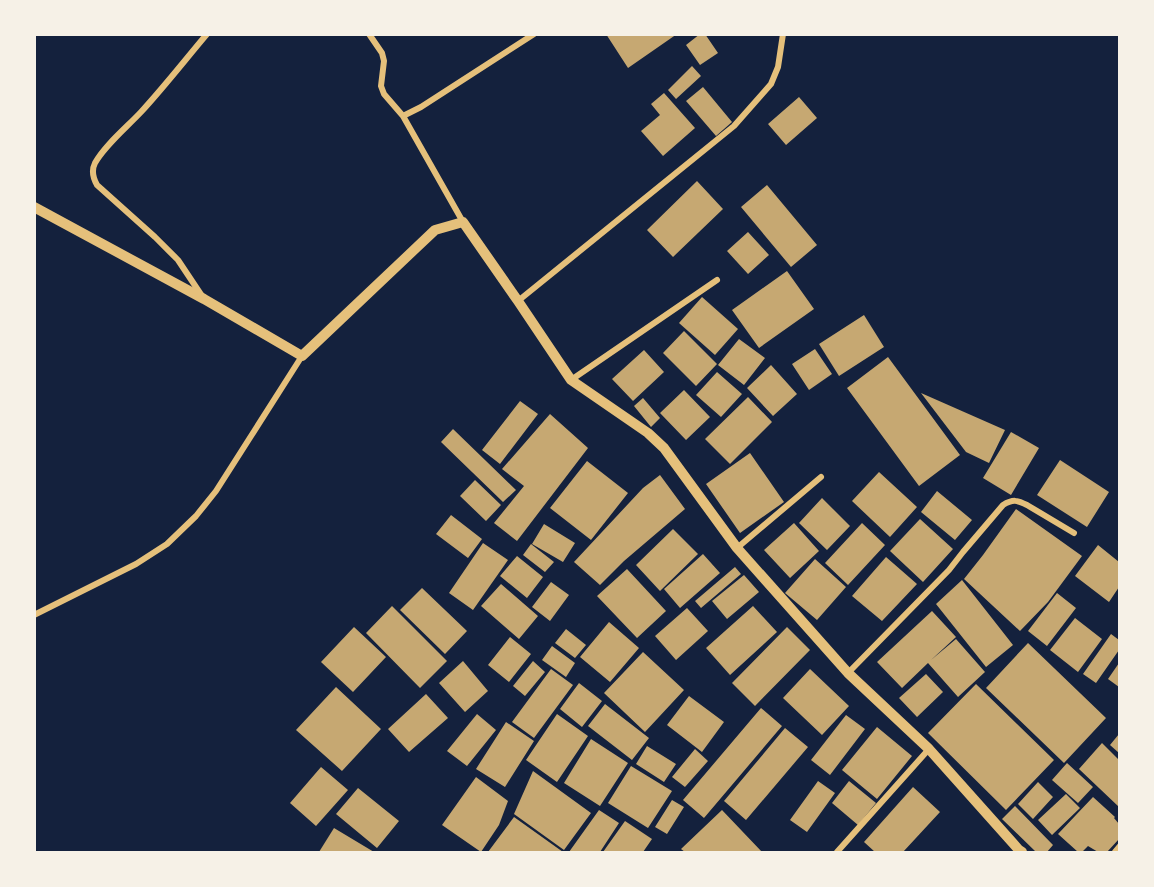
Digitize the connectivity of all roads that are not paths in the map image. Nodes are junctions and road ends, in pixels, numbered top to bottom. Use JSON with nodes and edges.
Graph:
{"nodes":[{"id":1,"x":207,"y":34,"type":"edge"},
{"id":2,"x":369,"y":34,"type":"edge"},
{"id":3,"x":534,"y":34,"type":"edge"},
{"id":4,"x":783,"y":34,"type":"edge"},
{"id":5,"x":402,"y":116,"type":"junction"},
{"id":6,"x":34,"y":207,"type":"edge"},
{"id":7,"x":463,"y":222,"type":"junction"},
{"id":8,"x":717,"y":280,"type":"dead end"},
{"id":9,"x":204,"y":299,"type":"junction"},
{"id":10,"x":518,"y":301,"type":"junction"},
{"id":11,"x":302,"y":356,"type":"junction"},
{"id":12,"x":571,"y":380,"type":"junction"},
{"id":13,"x":821,"y":477,"type":"dead end"},
{"id":14,"x":1074,"y":533,"type":"dead end"},
{"id":15,"x":737,"y":548,"type":"junction"},
{"id":16,"x":34,"y":615,"type":"edge"},
{"id":17,"x":848,"y":673,"type":"junction"},
{"id":18,"x":929,"y":749,"type":"junction"},
{"id":19,"x":1119,"y":846,"type":"edge"},
{"id":20,"x":837,"y":852,"type":"edge"},
{"id":21,"x":1022,"y":852,"type":"edge"},
{"id":22,"x":1115,"y":852,"type":"edge"}],
"edges":[{"from":1,"to":9,"type":"street"},
{"from":2,"to":5,"type":"street"},
{"from":3,"to":5,"type":"street"},
{"from":4,"to":10,"type":"street"},
{"from":5,"to":7,"type":"street"},
{"from":6,"to":9,"type":"street"},
{"from":7,"to":10,"type":"street"},
{"from":7,"to":11,"type":"street"},
{"from":8,"to":12,"type":"street"},
{"from":9,"to":11,"type":"street"},
{"from":10,"to":12,"type":"street"},
{"from":11,"to":16,"type":"street"},
{"from":12,"to":15,"type":"street"},
{"from":13,"to":15,"type":"street"},
{"from":14,"to":17,"type":"street"},
{"from":15,"to":17,"type":"street"},
{"from":17,"to":18,"type":"street"},
{"from":18,"to":20,"type":"street"},
{"from":18,"to":21,"type":"street"},
{"from":19,"to":22,"type":"street"}]}
